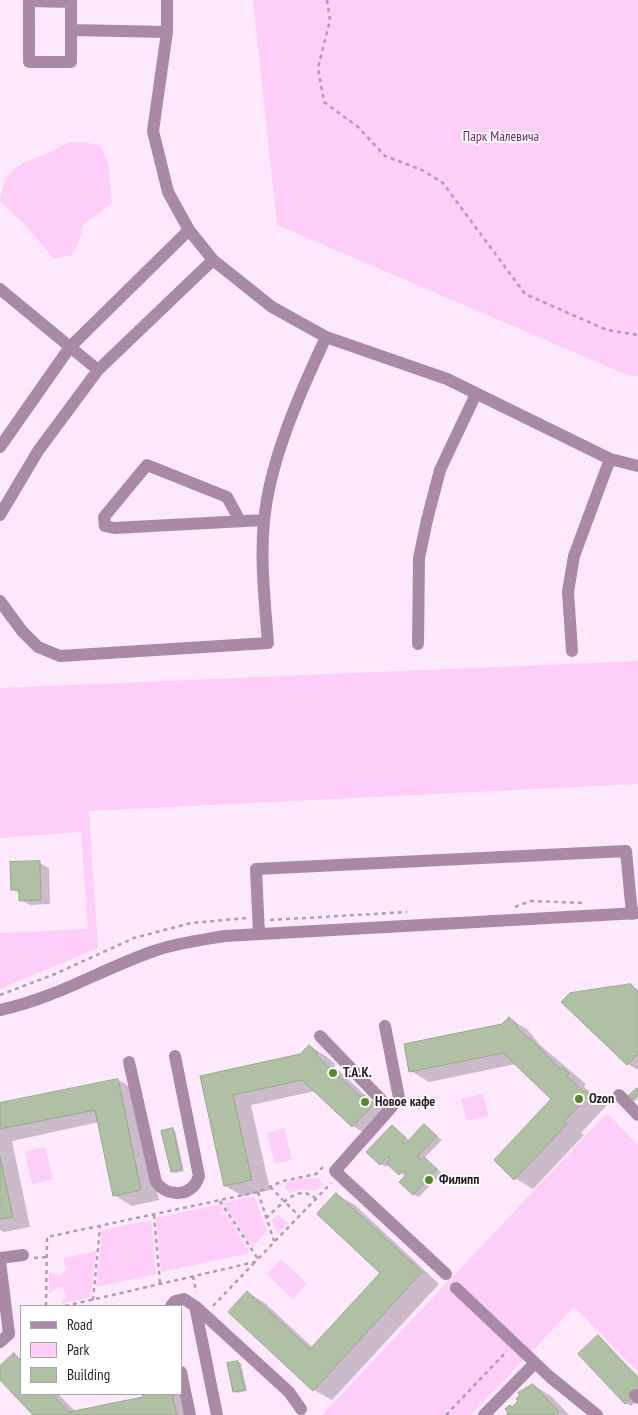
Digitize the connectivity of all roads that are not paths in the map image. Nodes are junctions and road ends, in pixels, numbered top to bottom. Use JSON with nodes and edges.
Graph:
{"nodes":[{"id":1,"x":167,"y":0,"type":"edge"},
{"id":2,"x":71,"y":30,"type":"junction"},
{"id":3,"x":167,"y":32,"type":"junction"},
{"id":4,"x":189,"y":230,"type":"junction"},
{"id":5,"x":214,"y":260,"type":"junction"},
{"id":6,"x":0,"y":289,"type":"edge"},
{"id":7,"x":326,"y":337,"type":"junction"},
{"id":8,"x":70,"y":347,"type":"junction"},
{"id":9,"x":98,"y":370,"type":"junction"},
{"id":10,"x":476,"y":394,"type":"junction"},
{"id":11,"x":0,"y":447,"type":"edge"},
{"id":12,"x":610,"y":460,"type":"junction"},
{"id":13,"x":638,"y":466,"type":"edge"},
{"id":14,"x":0,"y":515,"type":"edge"},
{"id":15,"x":264,"y":520,"type":"junction"},
{"id":16,"x":240,"y":521,"type":"junction"},
{"id":17,"x":0,"y":602,"type":"edge"},
{"id":18,"x":418,"y":644,"type":"dead end"},
{"id":19,"x":572,"y":651,"type":"dead end"},
{"id":20,"x":635,"y":914,"type":"edge"},
{"id":21,"x":259,"y":934,"type":"junction"},
{"id":22,"x":0,"y":1010,"type":"edge"},
{"id":23,"x":385,"y":1026,"type":"dead end"},
{"id":24,"x":320,"y":1036,"type":"dead end"},
{"id":25,"x":175,"y":1056,"type":"dead end"},
{"id":26,"x":129,"y":1062,"type":"dead end"},
{"id":27,"x":619,"y":1095,"type":"dead end"},
{"id":28,"x":390,"y":1109,"type":"junction"},
{"id":29,"x":638,"y":1115,"type":"edge"},
{"id":30,"x":23,"y":1255,"type":"dead end"},
{"id":31,"x":0,"y":1259,"type":"edge"},
{"id":32,"x":446,"y":1274,"type":"dead end"},
{"id":33,"x":456,"y":1288,"type":"dead end"},
{"id":34,"x":172,"y":1305,"type":"edge"},
{"id":35,"x":200,"y":1310,"type":"junction"},
{"id":36,"x":0,"y":1342,"type":"edge"},
{"id":37,"x":535,"y":1363,"type":"junction"},
{"id":38,"x":182,"y":1377,"type":"edge"},
{"id":39,"x":301,"y":1410,"type":"dead end"},
{"id":40,"x":190,"y":1415,"type":"edge"},
{"id":41,"x":217,"y":1415,"type":"edge"},
{"id":42,"x":484,"y":1415,"type":"edge"},
{"id":43,"x":597,"y":1415,"type":"edge"}],
"edges":[{"from":1,"to":3,"type":"street"},
{"from":2,"to":2,"type":"street"},
{"from":2,"to":3,"type":"street"},
{"from":3,"to":4,"type":"street"},
{"from":4,"to":5,"type":"street"},
{"from":4,"to":8,"type":"street"},
{"from":5,"to":7,"type":"street"},
{"from":5,"to":9,"type":"street"},
{"from":6,"to":8,"type":"street"},
{"from":7,"to":10,"type":"street"},
{"from":7,"to":15,"type":"street"},
{"from":8,"to":9,"type":"street"},
{"from":8,"to":11,"type":"street"},
{"from":9,"to":14,"type":"street"},
{"from":10,"to":12,"type":"street"},
{"from":10,"to":18,"type":"street"},
{"from":12,"to":13,"type":"street"},
{"from":12,"to":19,"type":"street"},
{"from":15,"to":16,"type":"street"},
{"from":15,"to":17,"type":"street"},
{"from":16,"to":16,"type":"street"},
{"from":20,"to":21,"type":"street"},
{"from":20,"to":21,"type":"street"},
{"from":21,"to":22,"type":"street"},
{"from":23,"to":28,"type":"street"},
{"from":24,"to":28,"type":"street"},
{"from":25,"to":26,"type":"street"},
{"from":27,"to":29,"type":"street"},
{"from":28,"to":32,"type":"street"},
{"from":30,"to":31,"type":"street"},
{"from":31,"to":36,"type":"street"},
{"from":33,"to":37,"type":"street"},
{"from":34,"to":35,"type":"street"},
{"from":35,"to":39,"type":"street"},
{"from":35,"to":41,"type":"street"},
{"from":37,"to":42,"type":"street"},
{"from":37,"to":43,"type":"street"},
{"from":38,"to":40,"type":"street"}]}
